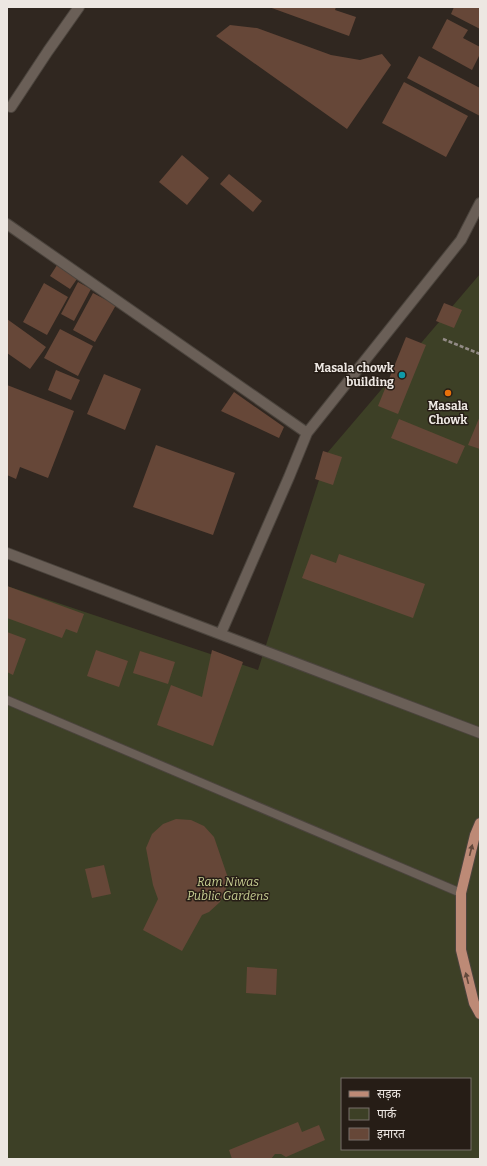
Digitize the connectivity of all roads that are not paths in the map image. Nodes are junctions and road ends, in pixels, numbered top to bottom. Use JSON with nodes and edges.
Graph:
{"nodes":[{"id":1,"x":79,"y":7,"type":"edge"},
{"id":2,"x":8,"y":109,"type":"edge"},
{"id":3,"x":480,"y":203,"type":"edge"},
{"id":4,"x":7,"y":224,"type":"edge"},
{"id":5,"x":307,"y":433,"type":"junction"},
{"id":6,"x":7,"y":553,"type":"edge"},
{"id":7,"x":221,"y":633,"type":"junction"},
{"id":8,"x":7,"y":700,"type":"edge"},
{"id":9,"x":480,"y":733,"type":"edge"},
{"id":10,"x":480,"y":823,"type":"edge"},
{"id":11,"x":461,"y":893,"type":"junction"},
{"id":12,"x":480,"y":1014,"type":"edge"}],
"edges":[{"from":1,"to":2,"type":"street"},
{"from":3,"to":5,"type":"street"},
{"from":4,"to":5,"type":"street"},
{"from":5,"to":7,"type":"street"},
{"from":6,"to":7,"type":"street"},
{"from":7,"to":9,"type":"street"},
{"from":8,"to":11,"type":"lane"},
{"from":11,"to":10,"type":"main road","one_way":true},
{"from":12,"to":11,"type":"main road","one_way":true}]}
